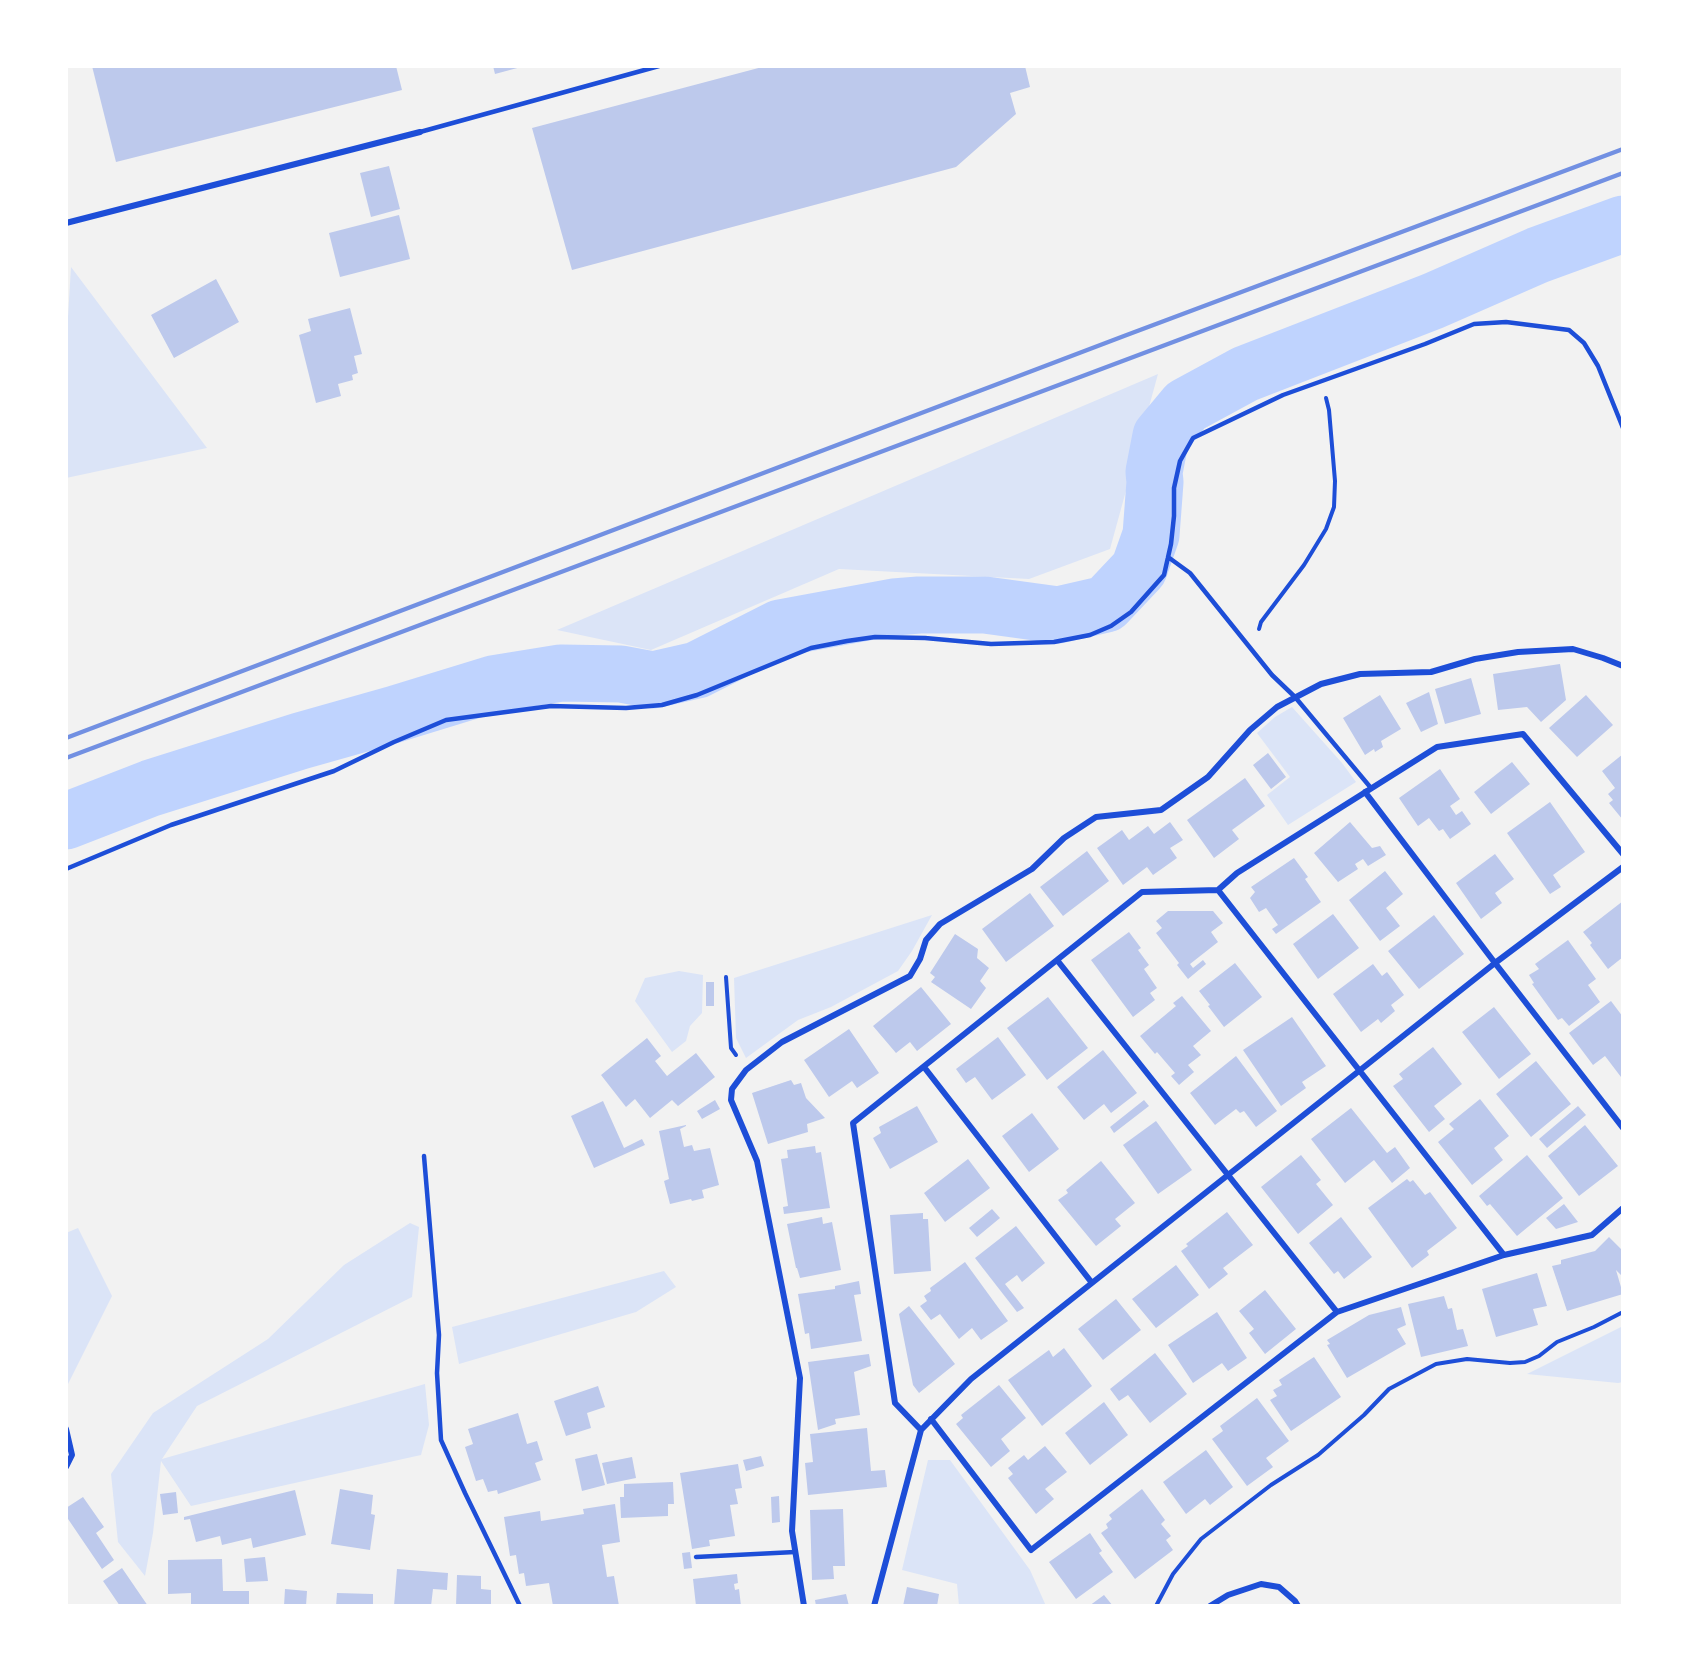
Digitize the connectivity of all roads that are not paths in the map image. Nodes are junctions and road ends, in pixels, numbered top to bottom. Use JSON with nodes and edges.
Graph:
{"nodes":[{"id":1,"x":659,"y":66,"type":"edge"},
{"id":2,"x":420,"y":132,"type":"joint"},
{"id":3,"x":66,"y":223,"type":"edge"},
{"id":4,"x":1623,"y":428,"type":"edge"},
{"id":5,"x":1168,"y":557,"type":"junction"},
{"id":6,"x":1623,"y":666,"type":"edge"},
{"id":7,"x":1295,"y":697,"type":"junction"},
{"id":8,"x":1371,"y":788,"type":"junction"},
{"id":9,"x":1365,"y":792,"type":"junction"},
{"id":10,"x":1623,"y":854,"type":"edge"},
{"id":11,"x":1623,"y":867,"type":"edge"},
{"id":12,"x":66,"y":869,"type":"edge"},
{"id":13,"x":1218,"y":890,"type":"junction"},
{"id":14,"x":1057,"y":960,"type":"junction"},
{"id":15,"x":1495,"y":963,"type":"junction"},
{"id":16,"x":924,"y":1067,"type":"junction"},
{"id":17,"x":1359,"y":1071,"type":"junction"},
{"id":18,"x":1623,"y":1128,"type":"edge"},
{"id":19,"x":424,"y":1156,"type":"dead end"},
{"id":20,"x":1228,"y":1175,"type":"junction"},
{"id":21,"x":1623,"y":1208,"type":"edge"},
{"id":22,"x":1504,"y":1255,"type":"junction"},
{"id":23,"x":1092,"y":1283,"type":"junction"},
{"id":24,"x":1337,"y":1312,"type":"junction"},
{"id":25,"x":931,"y":1419,"type":"junction"},
{"id":26,"x":66,"y":1429,"type":"edge"},
{"id":27,"x":921,"y":1430,"type":"junction"},
{"id":28,"x":66,"y":1467,"type":"edge"},
{"id":29,"x":795,"y":1552,"type":"junction"},
{"id":30,"x":696,"y":1557,"type":"dead end"},
{"id":31,"x":520,"y":1606,"type":"edge"},
{"id":32,"x":804,"y":1606,"type":"edge"},
{"id":33,"x":874,"y":1606,"type":"edge"},
{"id":34,"x":1210,"y":1606,"type":"edge"},
{"id":35,"x":1298,"y":1606,"type":"edge"}],
"edges":[{"from":1,"to":2,"type":"lane"},
{"from":2,"to":3,"type":"street"},
{"from":4,"to":5,"type":"lane"},
{"from":5,"to":7,"type":"lane"},
{"from":5,"to":12,"type":"lane"},
{"from":6,"to":7,"type":"street"},
{"from":7,"to":8,"type":"lane"},
{"from":7,"to":29,"type":"street"},
{"from":8,"to":9,"type":"street"},
{"from":8,"to":10,"type":"street"},
{"from":9,"to":13,"type":"street"},
{"from":9,"to":15,"type":"street"},
{"from":11,"to":15,"type":"street"},
{"from":13,"to":14,"type":"street"},
{"from":13,"to":17,"type":"street"},
{"from":14,"to":16,"type":"street"},
{"from":14,"to":20,"type":"street"},
{"from":15,"to":17,"type":"street"},
{"from":15,"to":18,"type":"street"},
{"from":16,"to":23,"type":"street"},
{"from":16,"to":27,"type":"street"},
{"from":17,"to":20,"type":"street"},
{"from":17,"to":22,"type":"street"},
{"from":19,"to":31,"type":"lane"},
{"from":20,"to":23,"type":"street"},
{"from":20,"to":24,"type":"street"},
{"from":21,"to":22,"type":"street"},
{"from":22,"to":24,"type":"street"},
{"from":23,"to":25,"type":"street"},
{"from":24,"to":25,"type":"street"},
{"from":25,"to":27,"type":"street"},
{"from":26,"to":28,"type":"street"},
{"from":27,"to":33,"type":"street"},
{"from":29,"to":30,"type":"lane"},
{"from":29,"to":32,"type":"street"},
{"from":34,"to":35,"type":"street"}]}
